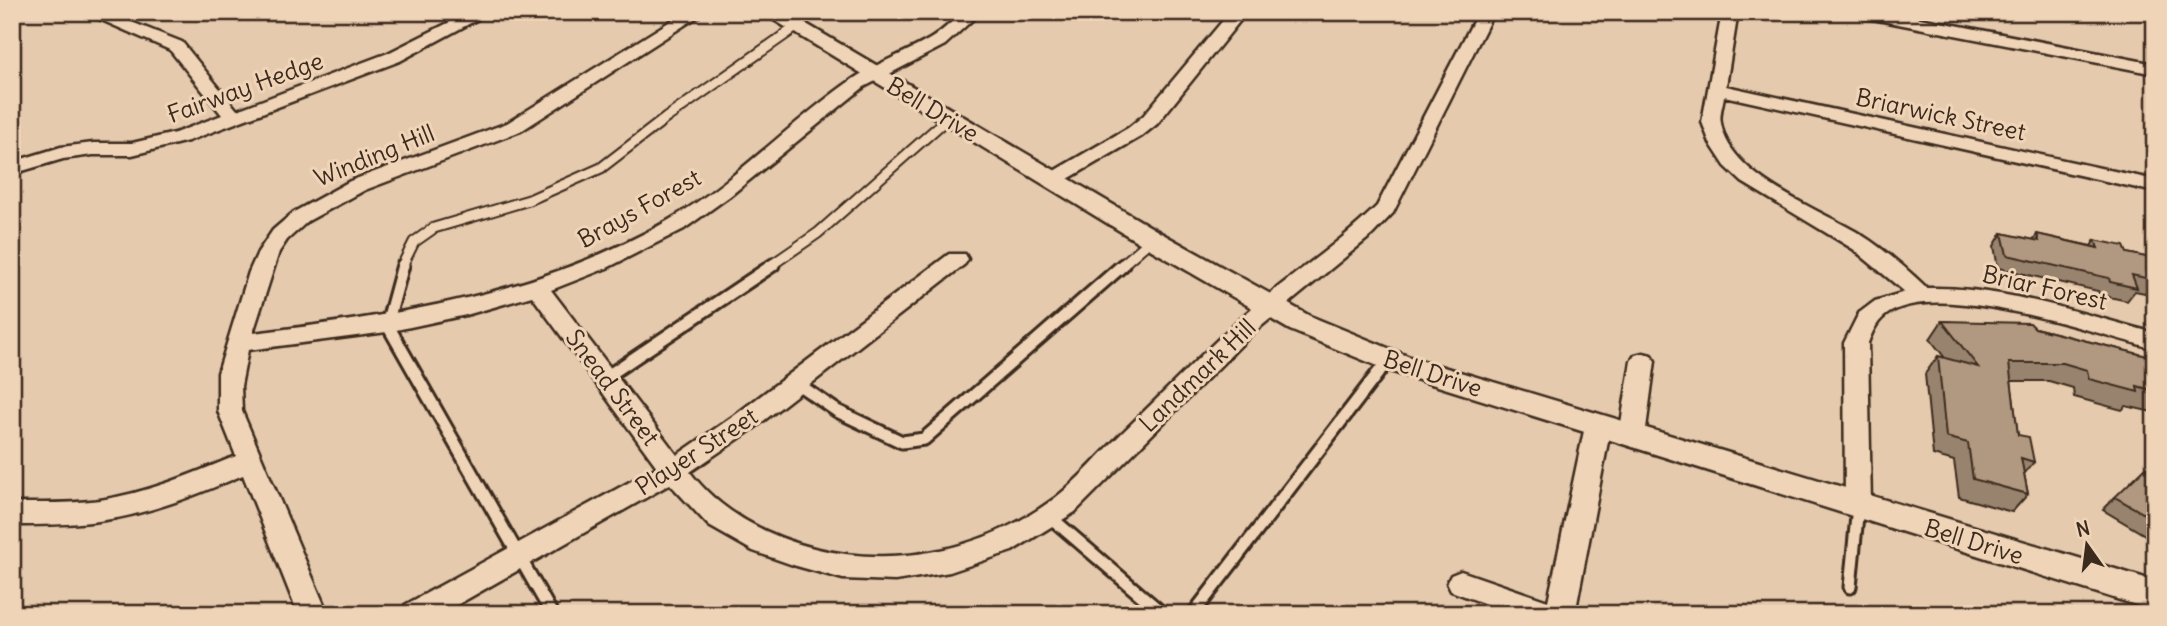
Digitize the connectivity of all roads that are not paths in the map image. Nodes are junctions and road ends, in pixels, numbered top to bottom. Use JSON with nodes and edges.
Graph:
{"nodes":[{"id":1,"x":91,"y":12,"type":"edge"},
{"id":2,"x":483,"y":12,"type":"edge"},
{"id":3,"x":697,"y":12,"type":"edge"},
{"id":4,"x":771,"y":12,"type":"edge"},
{"id":5,"x":973,"y":12,"type":"edge"},
{"id":6,"x":1239,"y":12,"type":"edge"},
{"id":7,"x":1486,"y":12,"type":"edge"},
{"id":8,"x":1730,"y":12,"type":"edge"},
{"id":9,"x":1861,"y":12,"type":"edge"},
{"id":10,"x":796,"y":27,"type":"junction"},
{"id":11,"x":2155,"y":69,"type":"edge"},
{"id":12,"x":875,"y":74,"type":"junction"},
{"id":13,"x":1716,"y":89,"type":"junction"},
{"id":14,"x":233,"y":117,"type":"junction"},
{"id":15,"x":948,"y":118,"type":"junction"},
{"id":16,"x":12,"y":168,"type":"edge"},
{"id":17,"x":1054,"y":179,"type":"junction"},
{"id":18,"x":2155,"y":186,"type":"edge"},
{"id":19,"x":1152,"y":239,"type":"junction"},
{"id":20,"x":957,"y":259,"type":"dead end"},
{"id":21,"x":537,"y":287,"type":"junction"},
{"id":22,"x":1922,"y":295,"type":"junction"},
{"id":23,"x":1269,"y":305,"type":"junction"},
{"id":24,"x":387,"y":324,"type":"junction"},
{"id":25,"x":2155,"y":341,"type":"edge"},
{"id":26,"x":238,"y":343,"type":"junction"},
{"id":27,"x":1388,"y":360,"type":"junction"},
{"id":28,"x":1643,"y":361,"type":"dead end"},
{"id":29,"x":606,"y":377,"type":"junction"},
{"id":30,"x":795,"y":382,"type":"junction"},
{"id":31,"x":1598,"y":426,"type":"junction"},
{"id":32,"x":1632,"y":436,"type":"junction"},
{"id":33,"x":251,"y":461,"type":"junction"},
{"id":34,"x":675,"y":469,"type":"junction"},
{"id":35,"x":1858,"y":505,"type":"junction"},
{"id":36,"x":12,"y":514,"type":"edge"},
{"id":37,"x":1049,"y":516,"type":"junction"},
{"id":38,"x":793,"y":554,"type":"joint"},
{"id":39,"x":520,"y":556,"type":"junction"},
{"id":40,"x":1461,"y":583,"type":"dead end"},
{"id":41,"x":1850,"y":587,"type":"dead end"},
{"id":42,"x":2155,"y":596,"type":"edge"},
{"id":43,"x":313,"y":614,"type":"edge"},
{"id":44,"x":415,"y":614,"type":"edge"},
{"id":45,"x":552,"y":614,"type":"edge"},
{"id":46,"x":1163,"y":614,"type":"edge"},
{"id":47,"x":1192,"y":614,"type":"edge"},
{"id":48,"x":1549,"y":614,"type":"edge"},
{"id":49,"x":1560,"y":614,"type":"edge"}],
"edges":[{"from":1,"to":14,"type":"street"},
{"from":2,"to":14,"type":"street","name":"Fairway Hedge"},
{"from":3,"to":26,"type":"street","name":"Winding Hill"},
{"from":4,"to":10,"type":"street","name":"Bell Drive"},
{"from":5,"to":12,"type":"street","name":"Brays Forest"},
{"from":6,"to":17,"type":"street"},
{"from":7,"to":23,"type":"street","name":"Landmark Hill"},
{"from":8,"to":13,"type":"street"},
{"from":9,"to":11,"type":"street"},
{"from":10,"to":12,"type":"street","name":"Bell Drive"},
{"from":10,"to":24,"type":"lane"},
{"from":12,"to":15,"type":"street","name":"Bell Drive"},
{"from":12,"to":21,"type":"street","name":"Brays Forest"},
{"from":13,"to":18,"type":"street","name":"Briarwick Street"},
{"from":13,"to":22,"type":"street"},
{"from":14,"to":16,"type":"street","name":"Fairway Hedge"},
{"from":15,"to":17,"type":"street","name":"Bell Drive"},
{"from":15,"to":29,"type":"lane"},
{"from":17,"to":19,"type":"street","name":"Bell Drive"},
{"from":19,"to":23,"type":"street","name":"Bell Drive"},
{"from":19,"to":30,"type":"lane"},
{"from":20,"to":30,"type":"street","name":"Player Street"},
{"from":21,"to":24,"type":"street","name":"Brays Forest"},
{"from":21,"to":29,"type":"street","name":"Snead Street"},
{"from":22,"to":25,"type":"street","name":"Briar Forest"},
{"from":22,"to":35,"type":"street","name":"Briar Forest"},
{"from":23,"to":27,"type":"street","name":"Bell Drive"},
{"from":23,"to":37,"type":"street","name":"Landmark Hill"},
{"from":24,"to":26,"type":"street","name":"Brays Forest"},
{"from":24,"to":39,"type":"lane"},
{"from":26,"to":33,"type":"street","name":"Winding Hill"},
{"from":27,"to":31,"type":"street","name":"Bell Drive"},
{"from":27,"to":47,"type":"lane"},
{"from":28,"to":32,"type":"street"},
{"from":29,"to":34,"type":"street","name":"Snead Street"},
{"from":30,"to":34,"type":"street","name":"Player Street"},
{"from":31,"to":32,"type":"street","name":"Bell Drive"},
{"from":31,"to":49,"type":"street"},
{"from":32,"to":35,"type":"street","name":"Bell Drive"},
{"from":33,"to":36,"type":"street"},
{"from":33,"to":43,"type":"street","name":"Winding Hill"},
{"from":34,"to":38,"type":"street","name":"Snead Street"},
{"from":34,"to":39,"type":"street","name":"Player Street"},
{"from":35,"to":41,"type":"lane"},
{"from":35,"to":42,"type":"street","name":"Bell Drive"},
{"from":37,"to":38,"type":"street","name":"Landmark Hill"},
{"from":37,"to":46,"type":"lane"},
{"from":39,"to":44,"type":"street","name":"Player Street"},
{"from":39,"to":45,"type":"lane"},
{"from":40,"to":48,"type":"street"}]}
